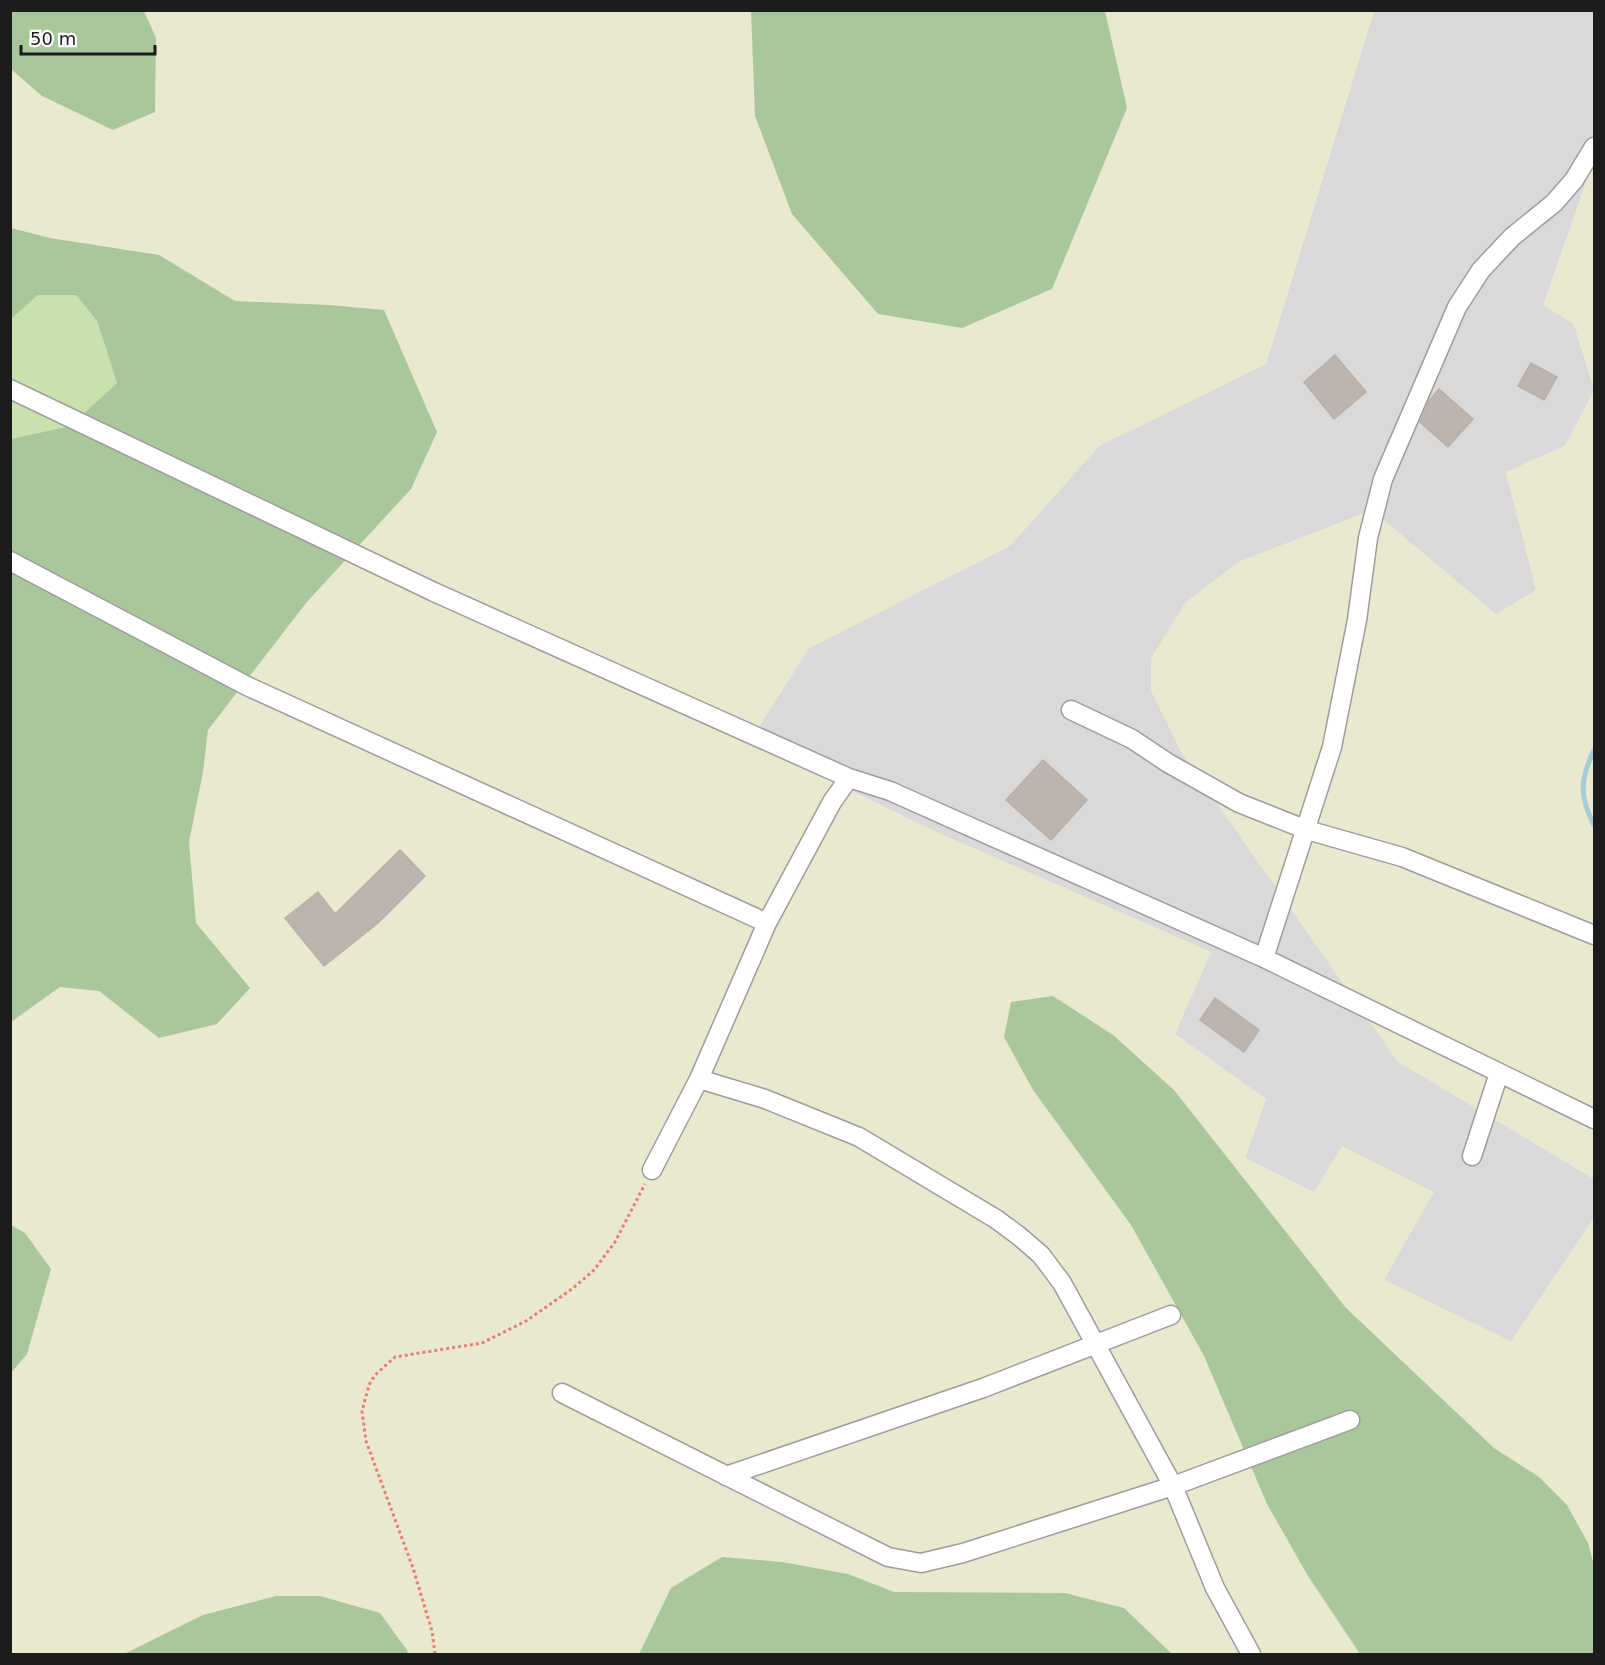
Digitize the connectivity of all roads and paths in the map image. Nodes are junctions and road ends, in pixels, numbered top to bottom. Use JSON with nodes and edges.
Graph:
{"nodes":[{"id":1,"x":1594,"y":147,"type":"edge"},
{"id":2,"x":10,"y":389,"type":"edge"},
{"id":3,"x":10,"y":561,"type":"edge"},
{"id":4,"x":1071,"y":710,"type":"dead end"},
{"id":5,"x":849,"y":778,"type":"junction"},
{"id":6,"x":1307,"y":830,"type":"junction"},
{"id":7,"x":767,"y":923,"type":"junction"},
{"id":8,"x":1594,"y":935,"type":"edge"},
{"id":9,"x":1264,"y":958,"type":"junction"},
{"id":10,"x":1499,"y":1073,"type":"junction"},
{"id":11,"x":699,"y":1079,"type":"junction"},
{"id":12,"x":1594,"y":1119,"type":"edge"},
{"id":13,"x":1472,"y":1156,"type":"dead end"},
{"id":14,"x":652,"y":1170,"type":"joint"},
{"id":15,"x":1171,"y":1315,"type":"dead end"},
{"id":16,"x":1097,"y":1345,"type":"junction"},
{"id":17,"x":562,"y":1394,"type":"dead end"},
{"id":18,"x":1350,"y":1420,"type":"dead end"},
{"id":19,"x":726,"y":1476,"type":"junction"},
{"id":20,"x":1173,"y":1486,"type":"junction"},
{"id":21,"x":435,"y":1654,"type":"edge"},
{"id":22,"x":1251,"y":1654,"type":"edge"}],
"edges":[{"from":1,"to":6,"type":"street"},
{"from":2,"to":5,"type":"street"},
{"from":3,"to":7,"type":"street"},
{"from":4,"to":6,"type":"street"},
{"from":5,"to":7,"type":"street"},
{"from":5,"to":9,"type":"street"},
{"from":6,"to":8,"type":"street"},
{"from":6,"to":9,"type":"street"},
{"from":7,"to":11,"type":"street"},
{"from":9,"to":10,"type":"street"},
{"from":10,"to":12,"type":"street"},
{"from":10,"to":13,"type":"street"},
{"from":11,"to":14,"type":"street"},
{"from":11,"to":16,"type":"street"},
{"from":14,"to":21,"type":"path"},
{"from":15,"to":16,"type":"street"},
{"from":16,"to":19,"type":"street"},
{"from":16,"to":20,"type":"street"},
{"from":17,"to":19,"type":"street"},
{"from":18,"to":20,"type":"street"},
{"from":19,"to":20,"type":"street"},
{"from":20,"to":22,"type":"street"}]}
